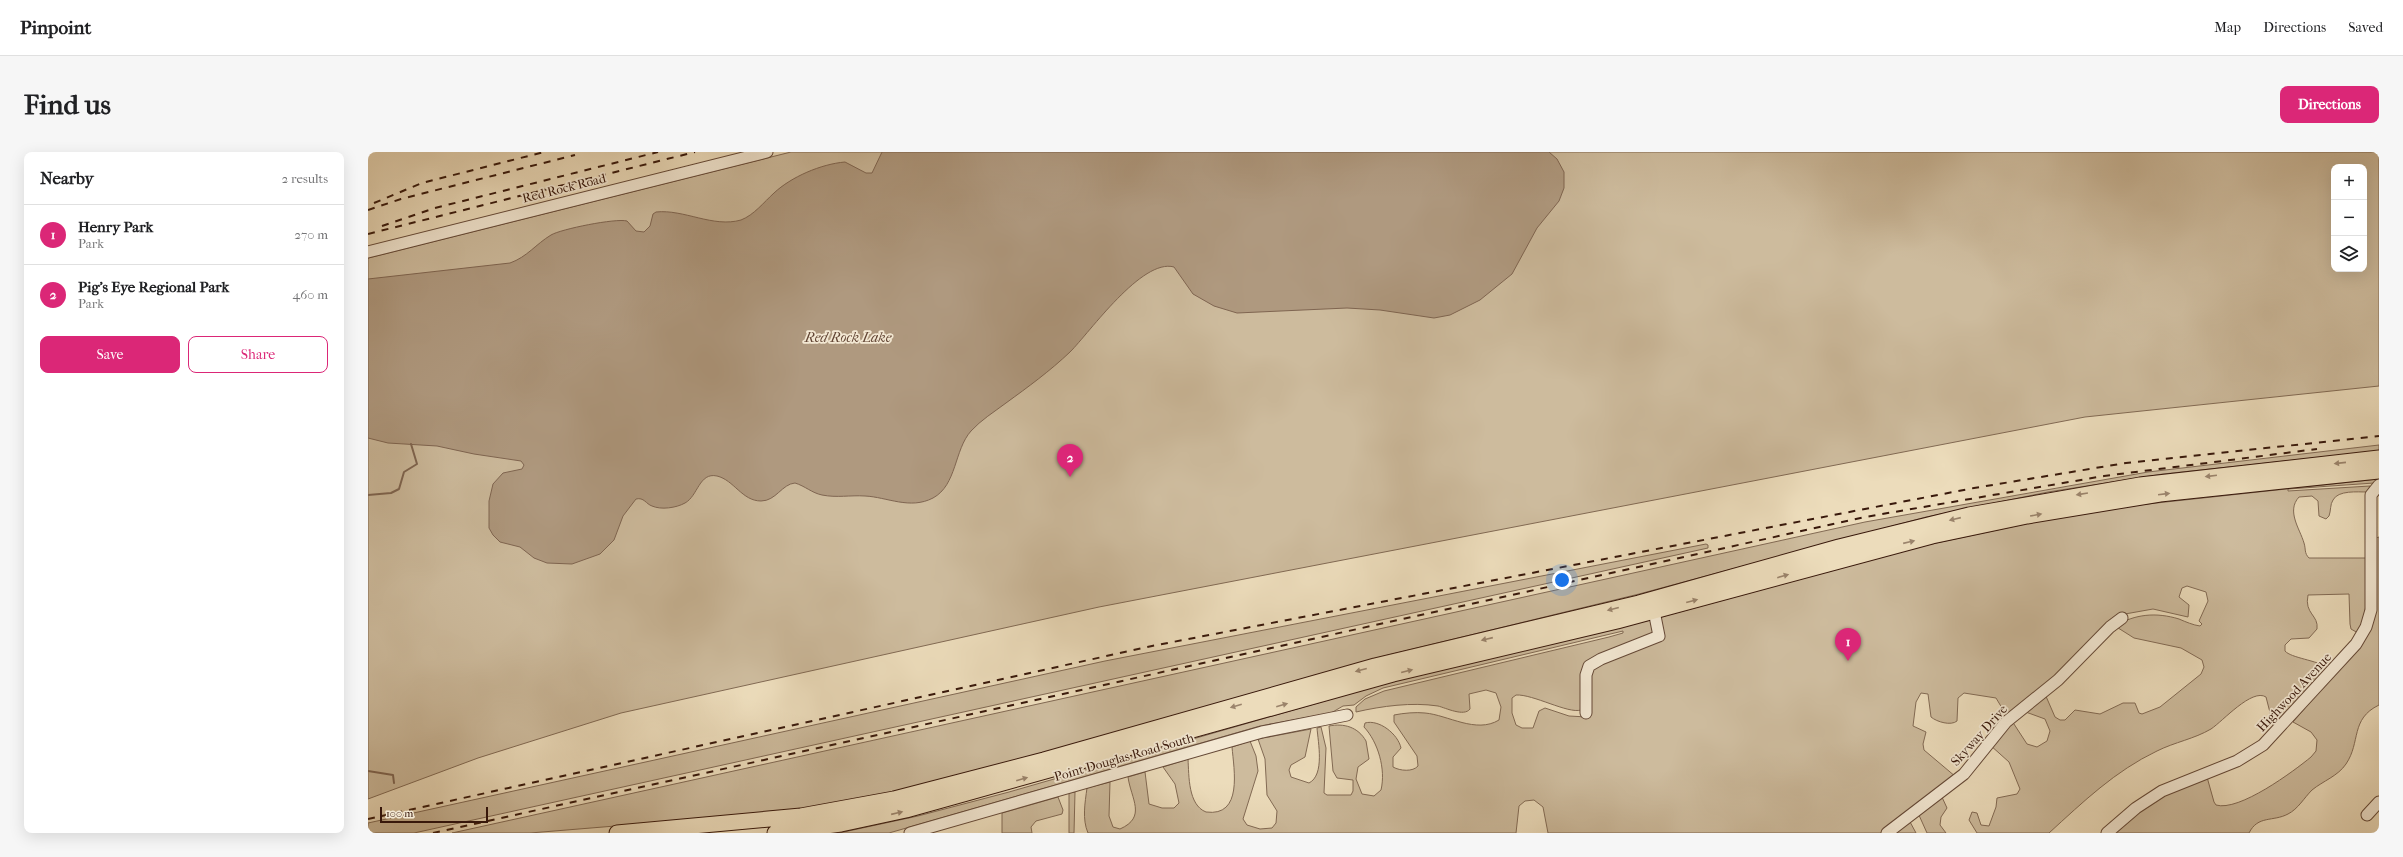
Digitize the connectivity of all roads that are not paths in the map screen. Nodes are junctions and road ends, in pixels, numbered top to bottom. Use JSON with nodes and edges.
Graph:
{"nodes":[{"id":1,"x":767,"y":152,"type":"edge"},
{"id":2,"x":368,"y":252,"type":"edge"},
{"id":3,"x":2379,"y":458,"type":"edge"},
{"id":4,"x":2379,"y":480,"type":"edge"},
{"id":5,"x":1653,"y":606,"type":"junction"},
{"id":6,"x":2122,"y":618,"type":"dead end"},
{"id":7,"x":1586,"y":713,"type":"dead end"},
{"id":8,"x":1347,"y":715,"type":"dead end"},
{"id":9,"x":2379,"y":802,"type":"edge"},
{"id":10,"x":2368,"y":815,"type":"dead end"},
{"id":11,"x":878,"y":817,"type":"junction"},
{"id":12,"x":617,"y":833,"type":"edge"},
{"id":13,"x":776,"y":833,"type":"edge"},
{"id":14,"x":817,"y":833,"type":"edge"},
{"id":15,"x":910,"y":833,"type":"edge"},
{"id":16,"x":1887,"y":833,"type":"edge"},
{"id":17,"x":2107,"y":833,"type":"edge"}],
"edges":[{"from":1,"to":2,"type":"street","name":"Red Rock Road"},
{"from":3,"to":5,"type":"highway","one_way":true},
{"from":5,"to":4,"type":"highway","one_way":true},
{"from":4,"to":17,"type":"street","name":"Highwood Avenue"},
{"from":5,"to":7,"type":"street"},
{"from":11,"to":5,"type":"highway","one_way":true},
{"from":5,"to":12,"type":"highway","one_way":true},
{"from":6,"to":16,"type":"street","name":"Skyway Drive"},
{"from":8,"to":15,"type":"street","name":"Point Douglas Road South"},
{"from":9,"to":10,"type":"street"},
{"from":11,"to":13,"type":"highway"},
{"from":11,"to":14,"type":"highway"}]}
